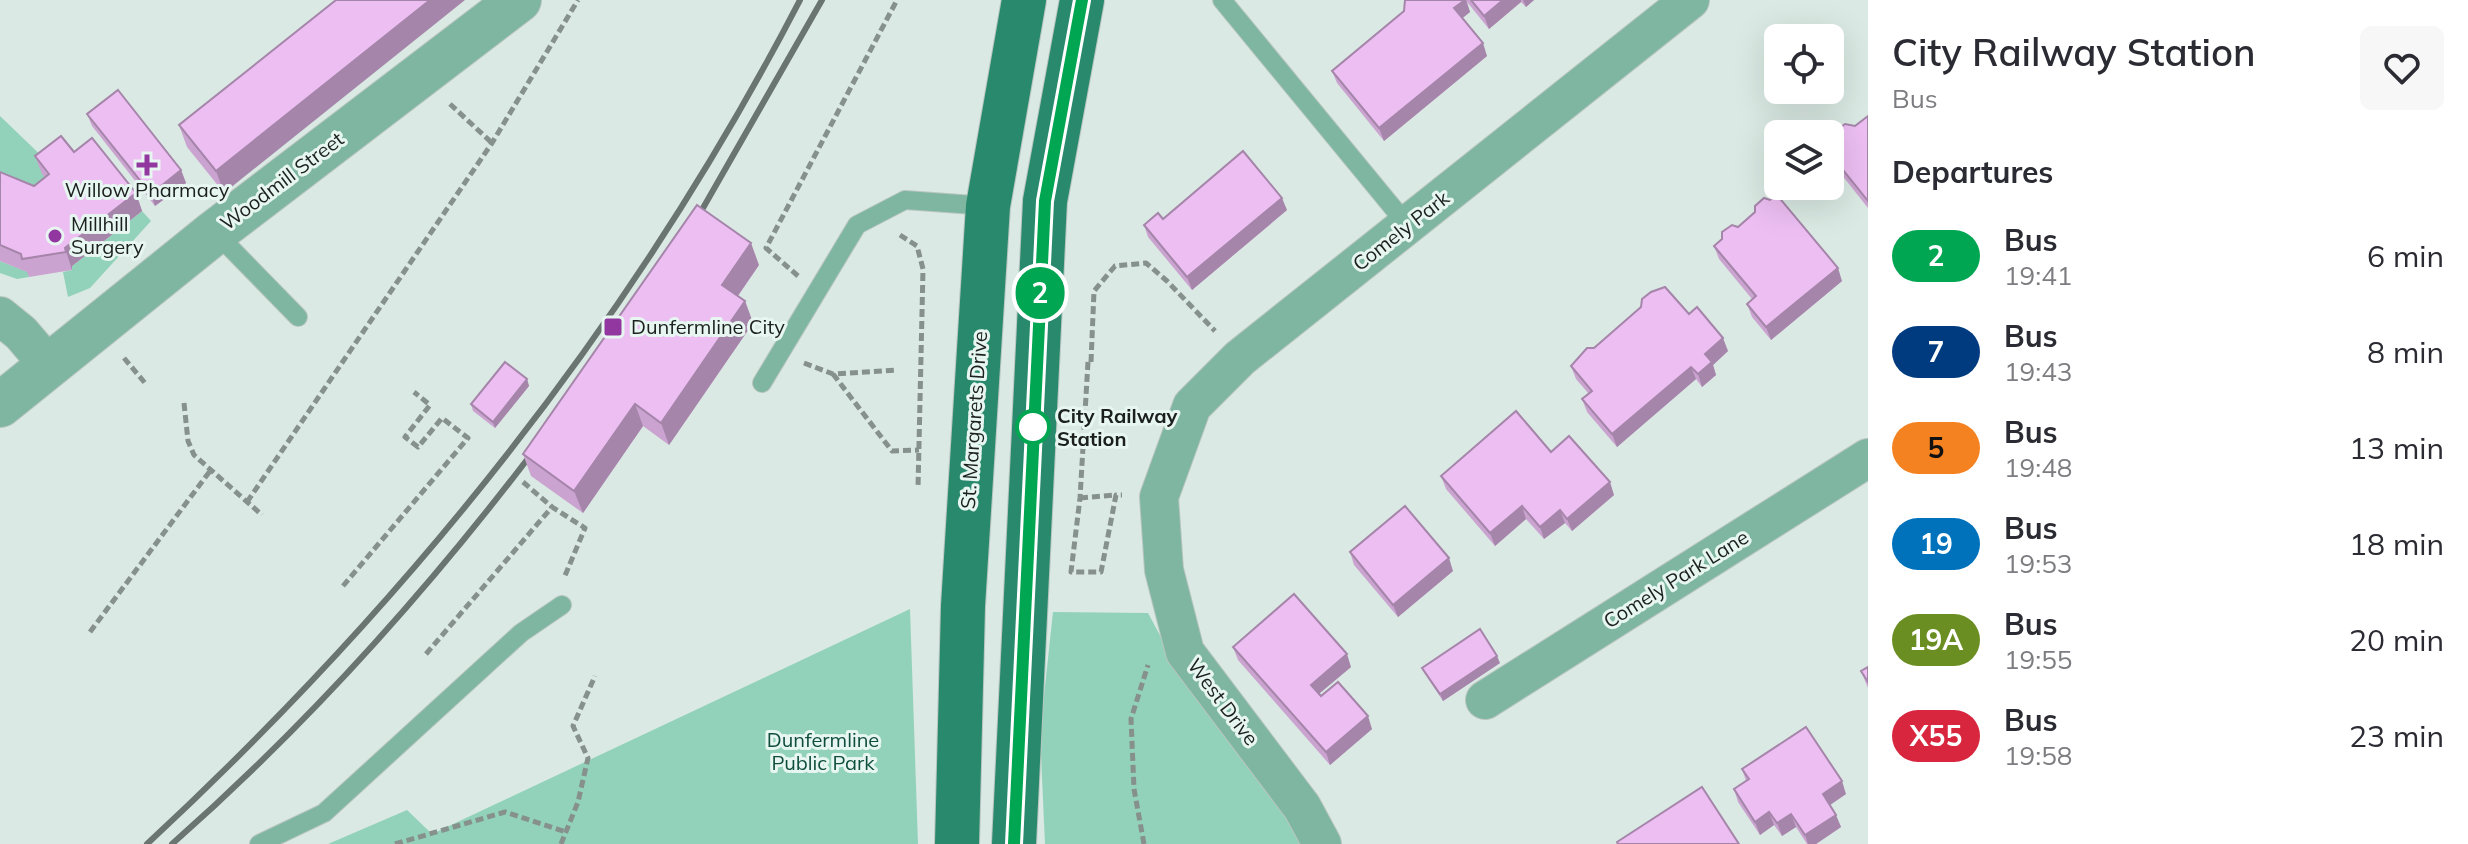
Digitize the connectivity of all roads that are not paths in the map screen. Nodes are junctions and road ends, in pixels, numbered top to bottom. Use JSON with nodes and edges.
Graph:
{"nodes":[{"id":1,"x":519,"y":0,"type":"edge"},
{"id":2,"x":1024,"y":0,"type":"edge"},
{"id":3,"x":1082,"y":0,"type":"edge"},
{"id":4,"x":1222,"y":0,"type":"edge"},
{"id":5,"x":1690,"y":0,"type":"edge"},
{"id":6,"x":988,"y":206,"type":"junction"},
{"id":7,"x":1408,"y":226,"type":"junction"},
{"id":8,"x":215,"y":232,"type":"junction"},
{"id":9,"x":0,"y":316,"type":"edge"},
{"id":10,"x":298,"y":317,"type":"dead end"},
{"id":11,"x":50,"y":367,"type":"junction"},
{"id":12,"x":762,"y":383,"type":"dead end"},
{"id":13,"x":0,"y":405,"type":"edge"},
{"id":14,"x":1868,"y":458,"type":"edge"},
{"id":15,"x":1159,"y":497,"type":"joint"},
{"id":16,"x":560,"y":598,"type":"road end"},
{"id":17,"x":1485,"y":700,"type":"dead end"},
{"id":18,"x":259,"y":844,"type":"edge"},
{"id":19,"x":957,"y":844,"type":"edge"},
{"id":20,"x":1014,"y":844,"type":"edge"},
{"id":21,"x":1322,"y":844,"type":"edge"}],
"edges":[{"from":1,"to":8,"type":"street","name":"Woodmill Street"},
{"from":2,"to":6,"type":"main road","name":"St. Margarets Drive"},
{"from":3,"to":20,"type":"main road"},
{"from":4,"to":7,"type":"lane"},
{"from":5,"to":7,"type":"street","name":"Comely Park"},
{"from":6,"to":12,"type":"lane"},
{"from":6,"to":19,"type":"main road","name":"St. Margarets Drive"},
{"from":7,"to":15,"type":"street","name":"Comely Park"},
{"from":8,"to":10,"type":"lane"},
{"from":8,"to":11,"type":"street","name":"Woodmill Street"},
{"from":9,"to":11,"type":"street"},
{"from":11,"to":13,"type":"street","name":"Woodmill Street"},
{"from":14,"to":17,"type":"street","name":"Comely Park Lane"},
{"from":15,"to":21,"type":"street","name":"West Drive"},
{"from":16,"to":18,"type":"lane"}]}
